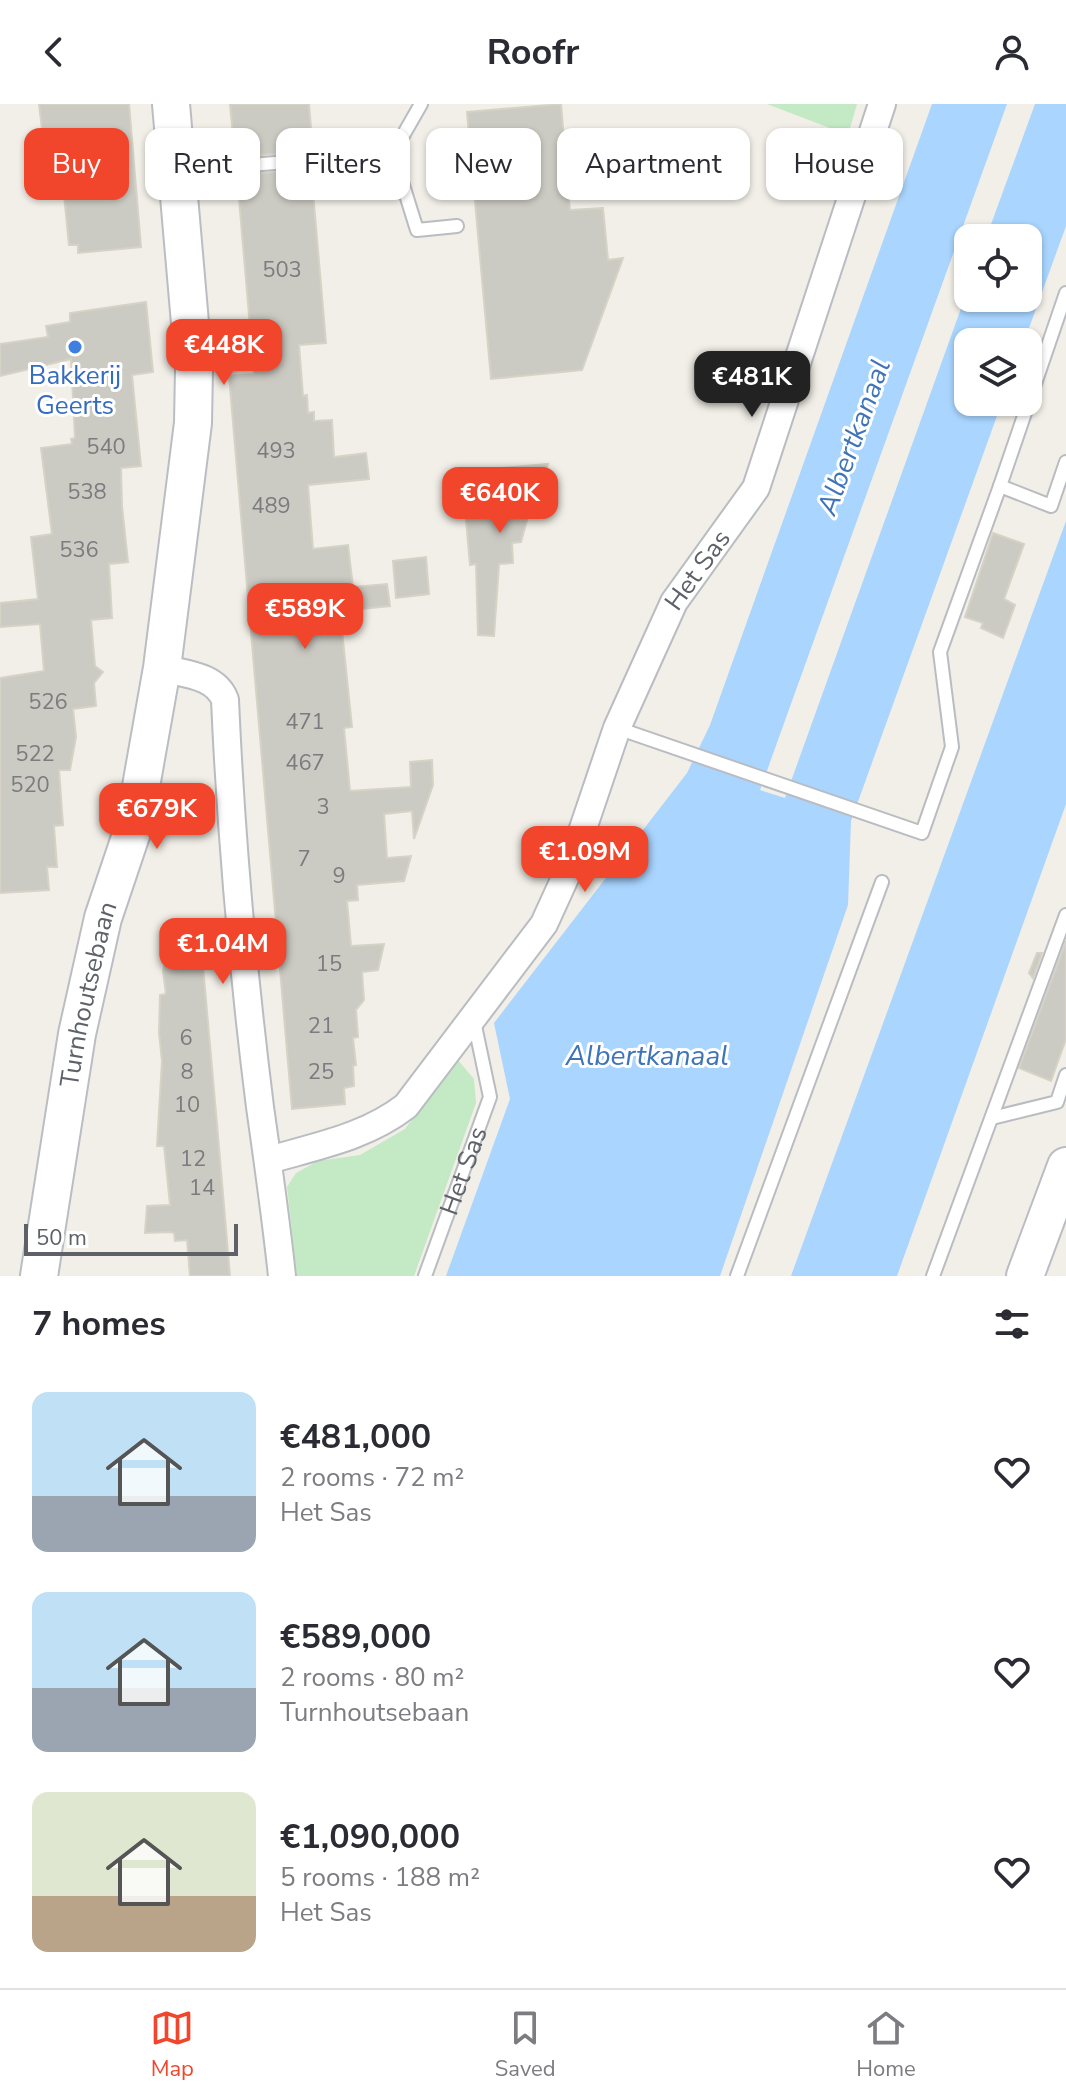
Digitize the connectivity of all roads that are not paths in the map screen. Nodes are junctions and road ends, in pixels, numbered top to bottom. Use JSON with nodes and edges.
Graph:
{"nodes":[{"id":1,"x":171,"y":104,"type":"edge"},
{"id":2,"x":421,"y":104,"type":"edge"},
{"id":3,"x":882,"y":104,"type":"edge"},
{"id":4,"x":173,"y":128,"type":"edge"},
{"id":5,"x":407,"y":128,"type":"edge"},
{"id":6,"x":179,"y":200,"type":"edge"},
{"id":7,"x":408,"y":200,"type":"edge"},
{"id":8,"x":457,"y":226,"type":"dead end"},
{"id":9,"x":1066,"y":293,"type":"edge"},
{"id":10,"x":1066,"y":462,"type":"edge"},
{"id":11,"x":1000,"y":486,"type":"junction"},
{"id":12,"x":162,"y":668,"type":"junction"},
{"id":13,"x":617,"y":728,"type":"junction"},
{"id":14,"x":882,"y":882,"type":"dead end"},
{"id":15,"x":1066,"y":915,"type":"edge"},
{"id":16,"x":473,"y":1018,"type":"junction"},
{"id":17,"x":1066,"y":1075,"type":"edge"},
{"id":18,"x":992,"y":1118,"type":"junction"},
{"id":19,"x":269,"y":1160,"type":"junction"},
{"id":20,"x":1066,"y":1166,"type":"edge"},
{"id":21,"x":39,"y":1276,"type":"edge"},
{"id":22,"x":282,"y":1276,"type":"edge"},
{"id":23,"x":425,"y":1276,"type":"edge"},
{"id":24,"x":737,"y":1276,"type":"edge"},
{"id":25,"x":933,"y":1276,"type":"edge"},
{"id":26,"x":1025,"y":1276,"type":"edge"}],
"edges":[{"from":1,"to":4,"type":"main road","name":"Turnhoutsebaan"},
{"from":2,"to":5,"type":"lane"},
{"from":3,"to":13,"type":"street","name":"Het Sas"},
{"from":6,"to":12,"type":"main road","name":"Turnhoutsebaan"},
{"from":7,"to":8,"type":"lane"},
{"from":9,"to":11,"type":"lane"},
{"from":10,"to":11,"type":"lane"},
{"from":11,"to":13,"type":"lane"},
{"from":12,"to":19,"type":"street"},
{"from":12,"to":21,"type":"main road","name":"Turnhoutsebaan"},
{"from":13,"to":16,"type":"street","name":"Het Sas"},
{"from":14,"to":24,"type":"lane"},
{"from":15,"to":18,"type":"lane"},
{"from":16,"to":19,"type":"street","name":"Het Sas"},
{"from":16,"to":23,"type":"lane","name":"Het Sas"},
{"from":17,"to":18,"type":"lane"},
{"from":18,"to":25,"type":"lane"},
{"from":19,"to":22,"type":"street"},
{"from":20,"to":26,"type":"main road"}]}
